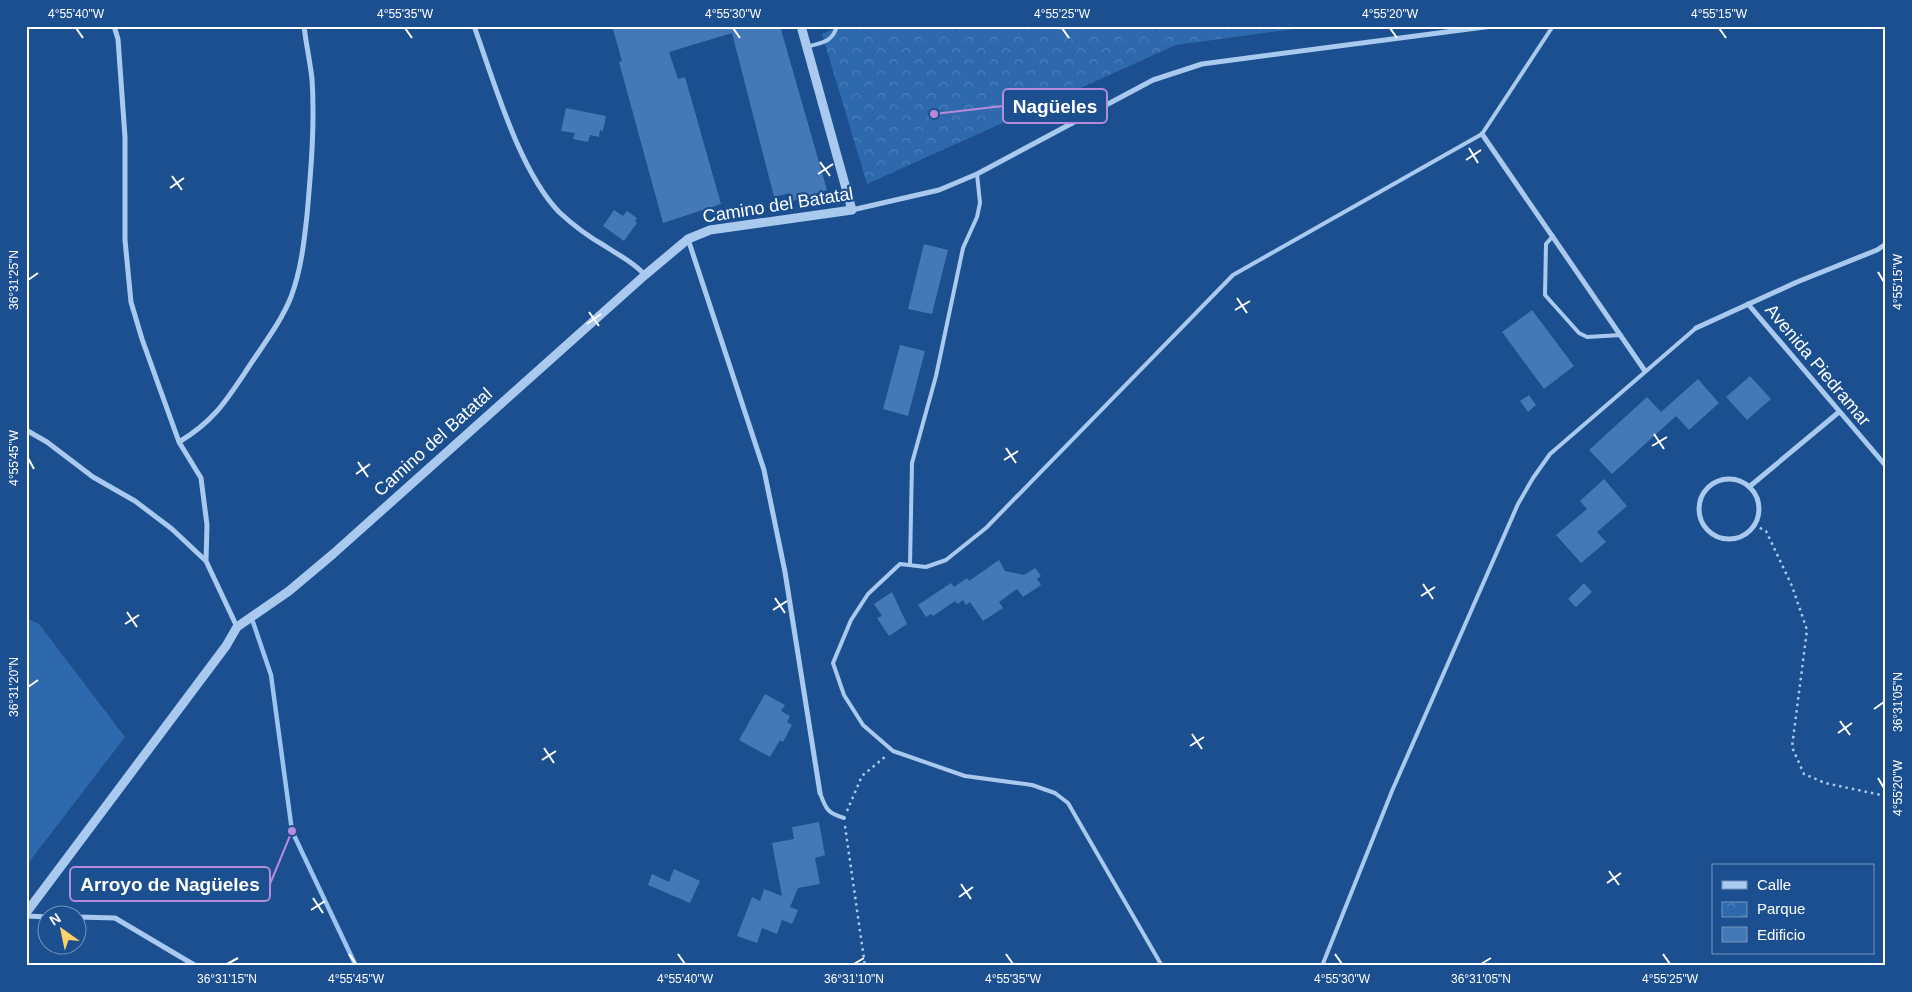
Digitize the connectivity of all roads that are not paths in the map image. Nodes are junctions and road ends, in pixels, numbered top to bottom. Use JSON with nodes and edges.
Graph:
{"nodes":[{"id":1,"x":114,"y":26,"type":"edge"},
{"id":2,"x":304,"y":26,"type":"edge"},
{"id":3,"x":474,"y":26,"type":"edge"},
{"id":4,"x":801,"y":26,"type":"edge"},
{"id":5,"x":837,"y":26,"type":"edge"},
{"id":6,"x":1492,"y":26,"type":"edge"},
{"id":7,"x":1552,"y":26,"type":"edge"},
{"id":8,"x":807,"y":47,"type":"junction"},
{"id":9,"x":1482,"y":134,"type":"junction"},
{"id":10,"x":977,"y":174,"type":"junction"},
{"id":11,"x":852,"y":210,"type":"junction"},
{"id":12,"x":1553,"y":236,"type":"junction"},
{"id":13,"x":688,"y":239,"type":"junction"},
{"id":14,"x":1886,"y":244,"type":"edge"},
{"id":15,"x":645,"y":275,"type":"junction"},
{"id":16,"x":1748,"y":304,"type":"junction"},
{"id":17,"x":1696,"y":328,"type":"joint"},
{"id":18,"x":1621,"y":335,"type":"junction"},
{"id":19,"x":1646,"y":372,"type":"junction"},
{"id":20,"x":1839,"y":412,"type":"junction"},
{"id":21,"x":26,"y":430,"type":"edge"},
{"id":22,"x":179,"y":442,"type":"junction"},
{"id":23,"x":1886,"y":466,"type":"edge"},
{"id":24,"x":1749,"y":487,"type":"junction"},
{"id":25,"x":206,"y":561,"type":"junction"},
{"id":26,"x":910,"y":565,"type":"junction"},
{"id":27,"x":237,"y":627,"type":"junction"},
{"id":28,"x":820,"y":793,"type":"joint"},
{"id":29,"x":844,"y":818,"type":"road end"},
{"id":30,"x":26,"y":915,"type":"edge"},
{"id":31,"x":88,"y":917,"type":"edge"},
{"id":32,"x":196,"y":966,"type":"edge"},
{"id":33,"x":1162,"y":966,"type":"edge"},
{"id":34,"x":1322,"y":966,"type":"edge"}],
"edges":[{"from":1,"to":22,"type":"street"},
{"from":2,"to":22,"type":"street"},
{"from":3,"to":15,"type":"street"},
{"from":4,"to":8,"type":"street"},
{"from":5,"to":8,"type":"lane"},
{"from":6,"to":10,"type":"street","name":"Camino del Batatal"},
{"from":7,"to":9,"type":"lane"},
{"from":8,"to":11,"type":"street"},
{"from":9,"to":12,"type":"street"},
{"from":9,"to":26,"type":"lane"},
{"from":10,"to":11,"type":"street","name":"Camino del Batatal"},
{"from":10,"to":26,"type":"lane"},
{"from":11,"to":13,"type":"street","name":"Camino del Batatal"},
{"from":12,"to":18,"type":"street"},
{"from":12,"to":18,"type":"lane"},
{"from":13,"to":15,"type":"street","name":"Camino del Batatal"},
{"from":13,"to":28,"type":"street"},
{"from":14,"to":16,"type":"street"},
{"from":15,"to":27,"type":"street","name":"Camino del Batatal"},
{"from":16,"to":17,"type":"street"},
{"from":16,"to":20,"type":"street","name":"Avenida Piedramar"},
{"from":17,"to":19,"type":"lane"},
{"from":18,"to":19,"type":"street"},
{"from":19,"to":34,"type":"lane"},
{"from":20,"to":23,"type":"street","name":"Avenida Piedramar"},
{"from":20,"to":24,"type":"street"},
{"from":21,"to":25,"type":"street"},
{"from":22,"to":25,"type":"street"},
{"from":24,"to":24,"type":"street"},
{"from":25,"to":27,"type":"street"},
{"from":26,"to":33,"type":"lane"},
{"from":27,"to":30,"type":"street"},
{"from":28,"to":29,"type":"lane"},
{"from":31,"to":32,"type":"street"}]}
